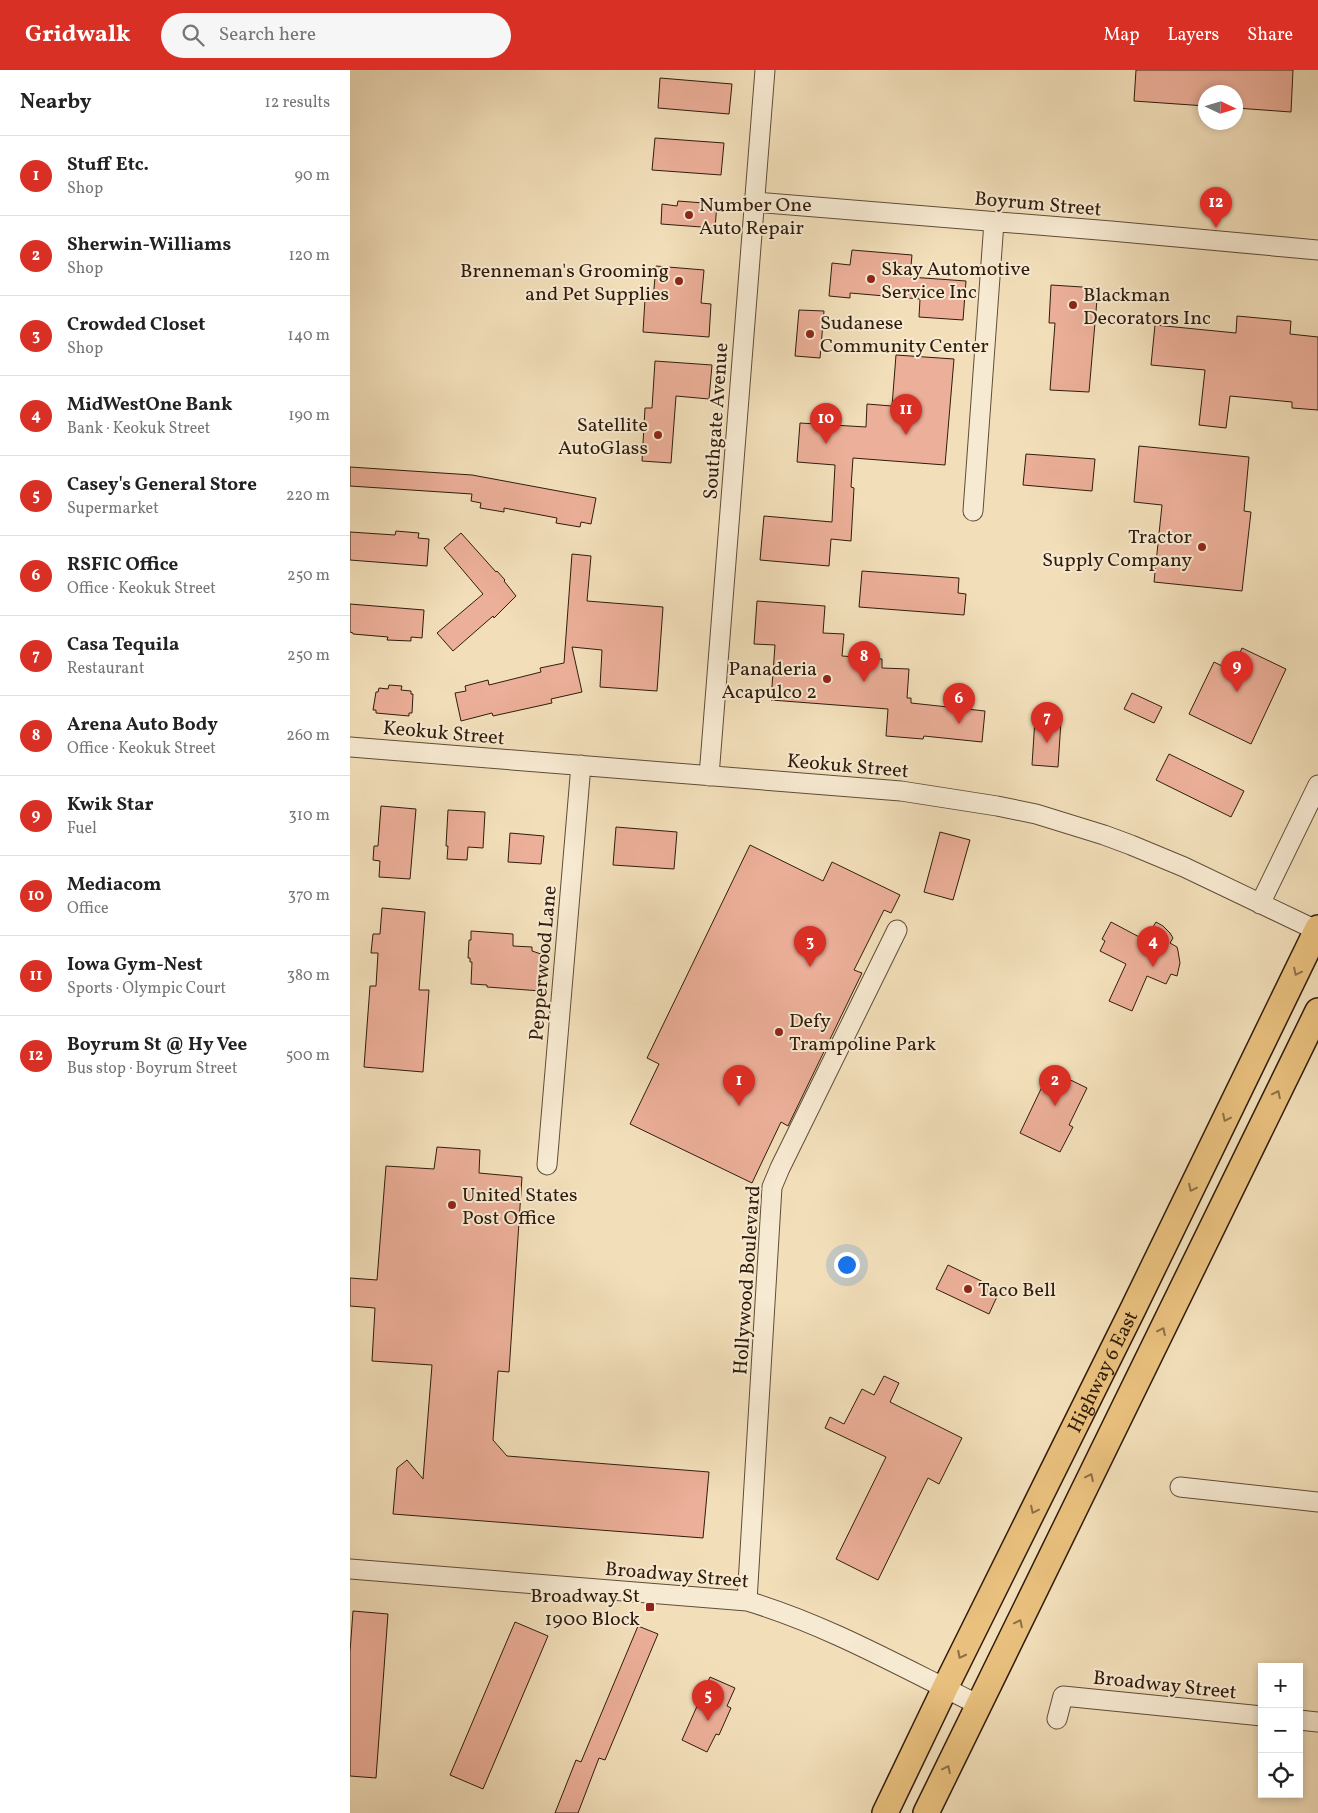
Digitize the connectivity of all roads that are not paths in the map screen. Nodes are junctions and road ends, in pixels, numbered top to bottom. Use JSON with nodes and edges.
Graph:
{"nodes":[{"id":1,"x":765,"y":70,"type":"edge"},
{"id":2,"x":754,"y":202,"type":"junction"},
{"id":3,"x":994,"y":222,"type":"junction"},
{"id":4,"x":1318,"y":250,"type":"edge"},
{"id":5,"x":972,"y":511,"type":"dead end"},
{"id":6,"x":350,"y":747,"type":"edge"},
{"id":7,"x":581,"y":765,"type":"junction"},
{"id":8,"x":709,"y":776,"type":"junction"},
{"id":9,"x":1318,"y":785,"type":"edge"},
{"id":10,"x":1260,"y":904,"type":"junction"},
{"id":11,"x":897,"y":930,"type":"dead end"},
{"id":12,"x":1318,"y":930,"type":"edge"},
{"id":13,"x":1318,"y":1011,"type":"edge"},
{"id":14,"x":547,"y":1164,"type":"dead end"},
{"id":15,"x":1180,"y":1487,"type":"dead end"},
{"id":16,"x":1318,"y":1502,"type":"edge"},
{"id":17,"x":350,"y":1569,"type":"edge"},
{"id":18,"x":746,"y":1601,"type":"junction"},
{"id":19,"x":945,"y":1688,"type":"junction"},
{"id":20,"x":979,"y":1705,"type":"junction"},
{"id":21,"x":1258,"y":1716,"type":"edge"},
{"id":22,"x":1057,"y":1719,"type":"dead end"},
{"id":23,"x":1303,"y":1720,"type":"edge"},
{"id":24,"x":1318,"y":1722,"type":"edge"},
{"id":25,"x":885,"y":1813,"type":"edge"},
{"id":26,"x":926,"y":1813,"type":"edge"}],
"edges":[{"from":1,"to":2,"type":"street","name":"Southgate Avenue"},
{"from":2,"to":3,"type":"street","name":"Boyrum Street"},
{"from":2,"to":8,"type":"street","name":"Southgate Avenue"},
{"from":3,"to":4,"type":"street","name":"Boyrum Street"},
{"from":3,"to":5,"type":"street"},
{"from":6,"to":7,"type":"street","name":"Keokuk Street"},
{"from":7,"to":8,"type":"street","name":"Keokuk Street"},
{"from":7,"to":14,"type":"street","name":"Pepperwood Lane"},
{"from":8,"to":10,"type":"street","name":"Keokuk Street"},
{"from":9,"to":10,"type":"street"},
{"from":10,"to":12,"type":"street","name":"Keokuk Street"},
{"from":11,"to":18,"type":"street","name":"Hollywood Boulevard"},
{"from":12,"to":19,"type":"main road","name":"Highway 6 East","one_way":true},
{"from":20,"to":13,"type":"main road","name":"Highway 6 East","one_way":true},
{"from":15,"to":16,"type":"street"},
{"from":17,"to":18,"type":"street","name":"Broadway Street"},
{"from":18,"to":19,"type":"street","name":"Broadway Street"},
{"from":19,"to":20,"type":"street","name":"Broadway Street"},
{"from":19,"to":25,"type":"main road","name":"Highway 6 East"},
{"from":26,"to":20,"type":"main road","name":"Highway 6 East","one_way":true},
{"from":21,"to":22,"type":"street","name":"Broadway Street"},
{"from":23,"to":24,"type":"street"}]}
